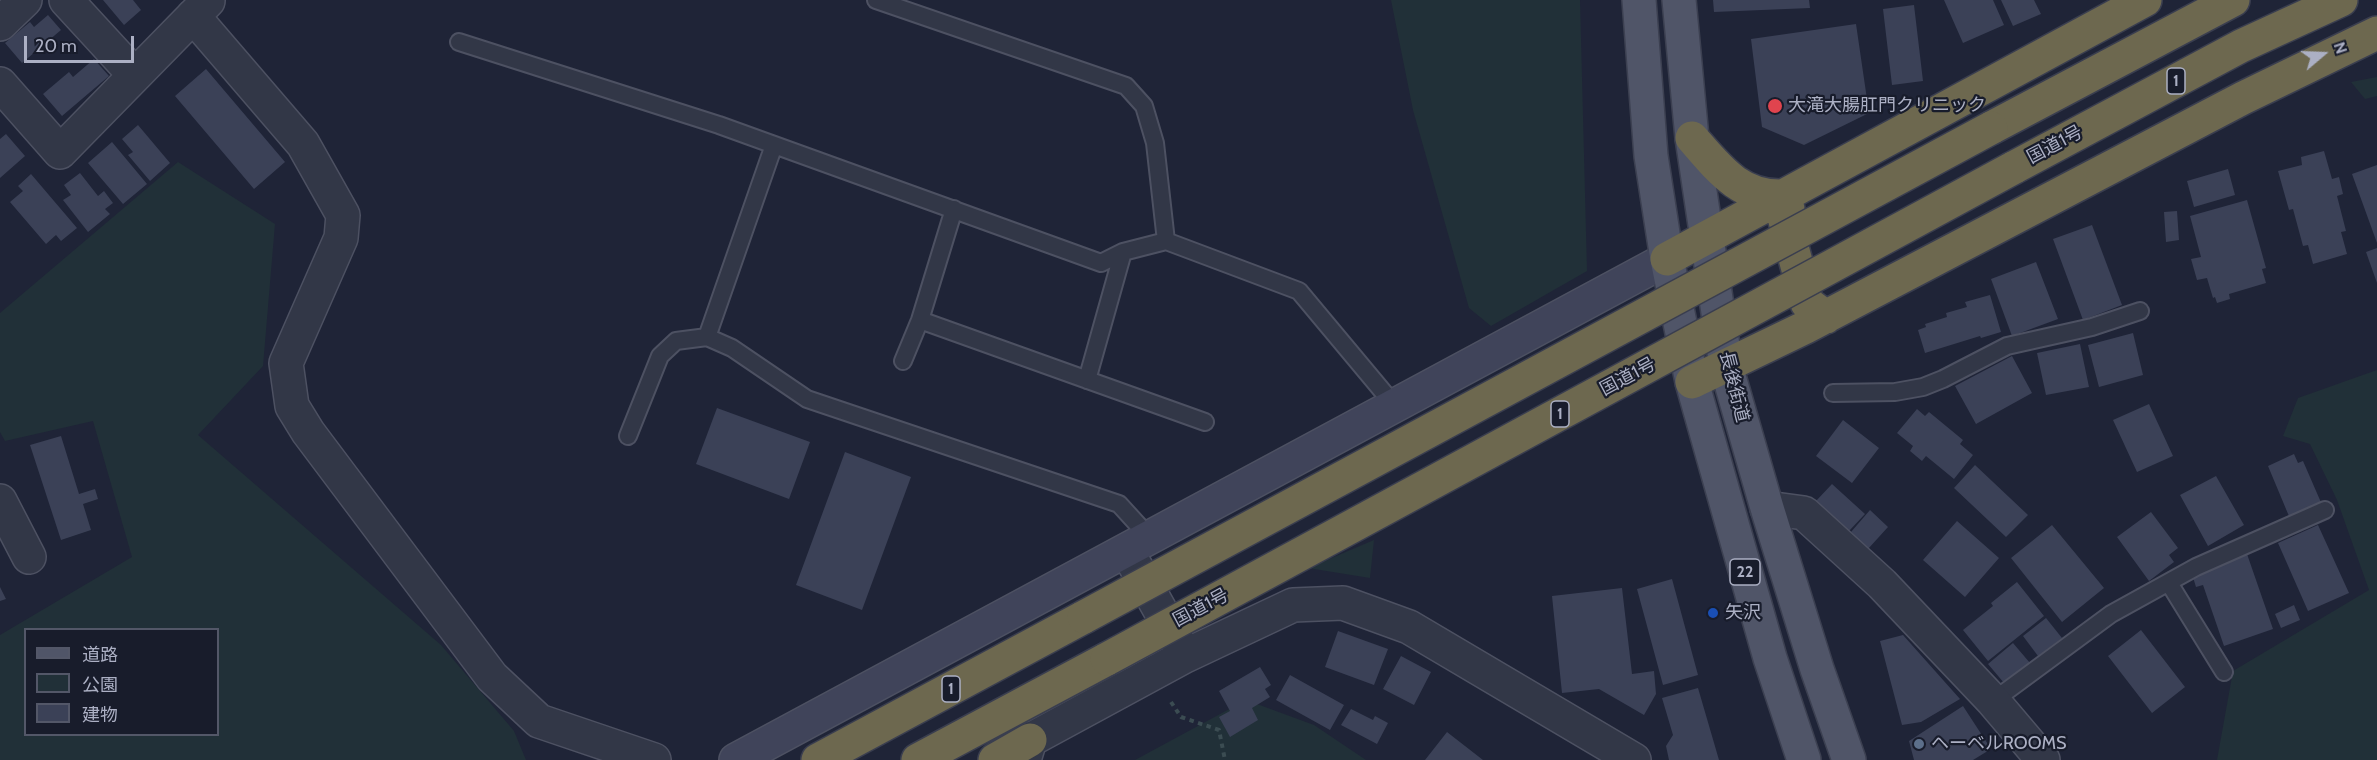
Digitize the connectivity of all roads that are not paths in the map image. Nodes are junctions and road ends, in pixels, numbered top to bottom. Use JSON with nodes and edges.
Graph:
{"nodes":[{"id":1,"x":25,"y":0,"type":"edge"},
{"id":2,"x":66,"y":0,"type":"edge"},
{"id":3,"x":876,"y":0,"type":"edge"},
{"id":4,"x":1639,"y":0,"type":"edge"},
{"id":5,"x":1679,"y":0,"type":"edge"},
{"id":6,"x":2145,"y":0,"type":"edge"},
{"id":7,"x":2233,"y":0,"type":"edge"},
{"id":8,"x":2341,"y":0,"type":"edge"},
{"id":9,"x":201,"y":8,"type":"edge"},
{"id":10,"x":0,"y":24,"type":"edge"},
{"id":11,"x":2377,"y":33,"type":"edge"},
{"id":12,"x":459,"y":42,"type":"dead end"},
{"id":13,"x":134,"y":74,"type":"junction"},
{"id":14,"x":0,"y":84,"type":"edge"},
{"id":15,"x":1692,"y":138,"type":"junction"},
{"id":16,"x":774,"y":145,"type":"junction"},
{"id":17,"x":1791,"y":193,"type":"junction"},
{"id":18,"x":954,"y":209,"type":"junction"},
{"id":19,"x":1706,"y":238,"type":"junction"},
{"id":20,"x":1166,"y":241,"type":"junction"},
{"id":21,"x":1123,"y":252,"type":"junction"},
{"id":22,"x":1666,"y":259,"type":"junction"},
{"id":23,"x":2140,"y":310,"type":"dead end"},
{"id":24,"x":1826,"y":316,"type":"junction"},
{"id":25,"x":920,"y":320,"type":"junction"},
{"id":26,"x":707,"y":337,"type":"junction"},
{"id":27,"x":903,"y":361,"type":"dead end"},
{"id":28,"x":1726,"y":366,"type":"junction"},
{"id":29,"x":1087,"y":380,"type":"junction"},
{"id":30,"x":1692,"y":382,"type":"junction"},
{"id":31,"x":1833,"y":393,"type":"dead end"},
{"id":32,"x":1395,"y":406,"type":"junction"},
{"id":33,"x":1205,"y":422,"type":"dead end"},
{"id":34,"x":628,"y":436,"type":"dead end"},
{"id":35,"x":0,"y":501,"type":"edge"},
{"id":36,"x":1767,"y":508,"type":"junction"},
{"id":37,"x":2325,"y":510,"type":"dead end"},
{"id":38,"x":1138,"y":545,"type":"junction"},
{"id":39,"x":29,"y":556,"type":"dead end"},
{"id":40,"x":2169,"y":583,"type":"junction"},
{"id":41,"x":1185,"y":656,"type":"junction"},
{"id":42,"x":2224,"y":672,"type":"dead end"},
{"id":43,"x":1993,"y":701,"type":"junction"},
{"id":44,"x":1027,"y":750,"type":"edge"},
{"id":45,"x":654,"y":760,"type":"edge"},
{"id":46,"x":736,"y":760,"type":"edge"},
{"id":47,"x":818,"y":760,"type":"edge"},
{"id":48,"x":918,"y":760,"type":"edge"},
{"id":49,"x":995,"y":760,"type":"edge"},
{"id":50,"x":1634,"y":760,"type":"edge"},
{"id":51,"x":1804,"y":760,"type":"edge"},
{"id":52,"x":1849,"y":760,"type":"edge"},
{"id":53,"x":2043,"y":760,"type":"edge"}],
"edges":[{"from":1,"to":10,"type":"street"},
{"from":2,"to":13,"type":"street"},
{"from":3,"to":20,"type":"lane"},
{"from":4,"to":22,"type":"main road","number":"22"},
{"from":5,"to":15,"type":"main road","name":"長後街道","number":"22"},
{"from":6,"to":17,"type":"highway"},
{"from":7,"to":47,"type":"highway","number":"1","bridge":true},
{"from":8,"to":48,"type":"highway","name":"国道1号","number":"1","bridge":true},
{"from":9,"to":13,"type":"street"},
{"from":9,"to":45,"type":"street"},
{"from":11,"to":24,"type":"highway"},
{"from":12,"to":16,"type":"lane"},
{"from":13,"to":14,"type":"street"},
{"from":15,"to":17,"type":"highway"},
{"from":15,"to":19,"type":"main road","name":"長後街道","number":"22"},
{"from":16,"to":18,"type":"lane"},
{"from":16,"to":26,"type":"lane"},
{"from":17,"to":19,"type":"highway"},
{"from":17,"to":24,"type":"highway"},
{"from":18,"to":21,"type":"lane"},
{"from":18,"to":25,"type":"lane"},
{"from":19,"to":22,"type":"highway"},
{"from":19,"to":28,"type":"main road","name":"長後街道","number":"22"},
{"from":20,"to":21,"type":"lane"},
{"from":20,"to":32,"type":"lane"},
{"from":21,"to":29,"type":"lane"},
{"from":22,"to":30,"type":"main road","number":"22"},
{"from":22,"to":32,"type":"street"},
{"from":23,"to":31,"type":"lane"},
{"from":24,"to":28,"type":"highway"},
{"from":25,"to":27,"type":"lane"},
{"from":25,"to":29,"type":"lane"},
{"from":26,"to":34,"type":"lane"},
{"from":26,"to":38,"type":"lane"},
{"from":28,"to":30,"type":"highway"},
{"from":28,"to":36,"type":"main road","name":"長後街道","number":"22"},
{"from":29,"to":33,"type":"lane"},
{"from":30,"to":51,"type":"main road","number":"22"},
{"from":32,"to":38,"type":"street"},
{"from":35,"to":39,"type":"street"},
{"from":36,"to":43,"type":"street"},
{"from":36,"to":52,"type":"main road","name":"長後街道","number":"22"},
{"from":37,"to":40,"type":"lane"},
{"from":38,"to":41,"type":"street"},
{"from":38,"to":46,"type":"street"},
{"from":40,"to":42,"type":"lane"},
{"from":40,"to":43,"type":"lane"},
{"from":41,"to":44,"type":"street"},
{"from":41,"to":50,"type":"street"},
{"from":43,"to":53,"type":"street"},
{"from":44,"to":49,"type":"highway"}]}
